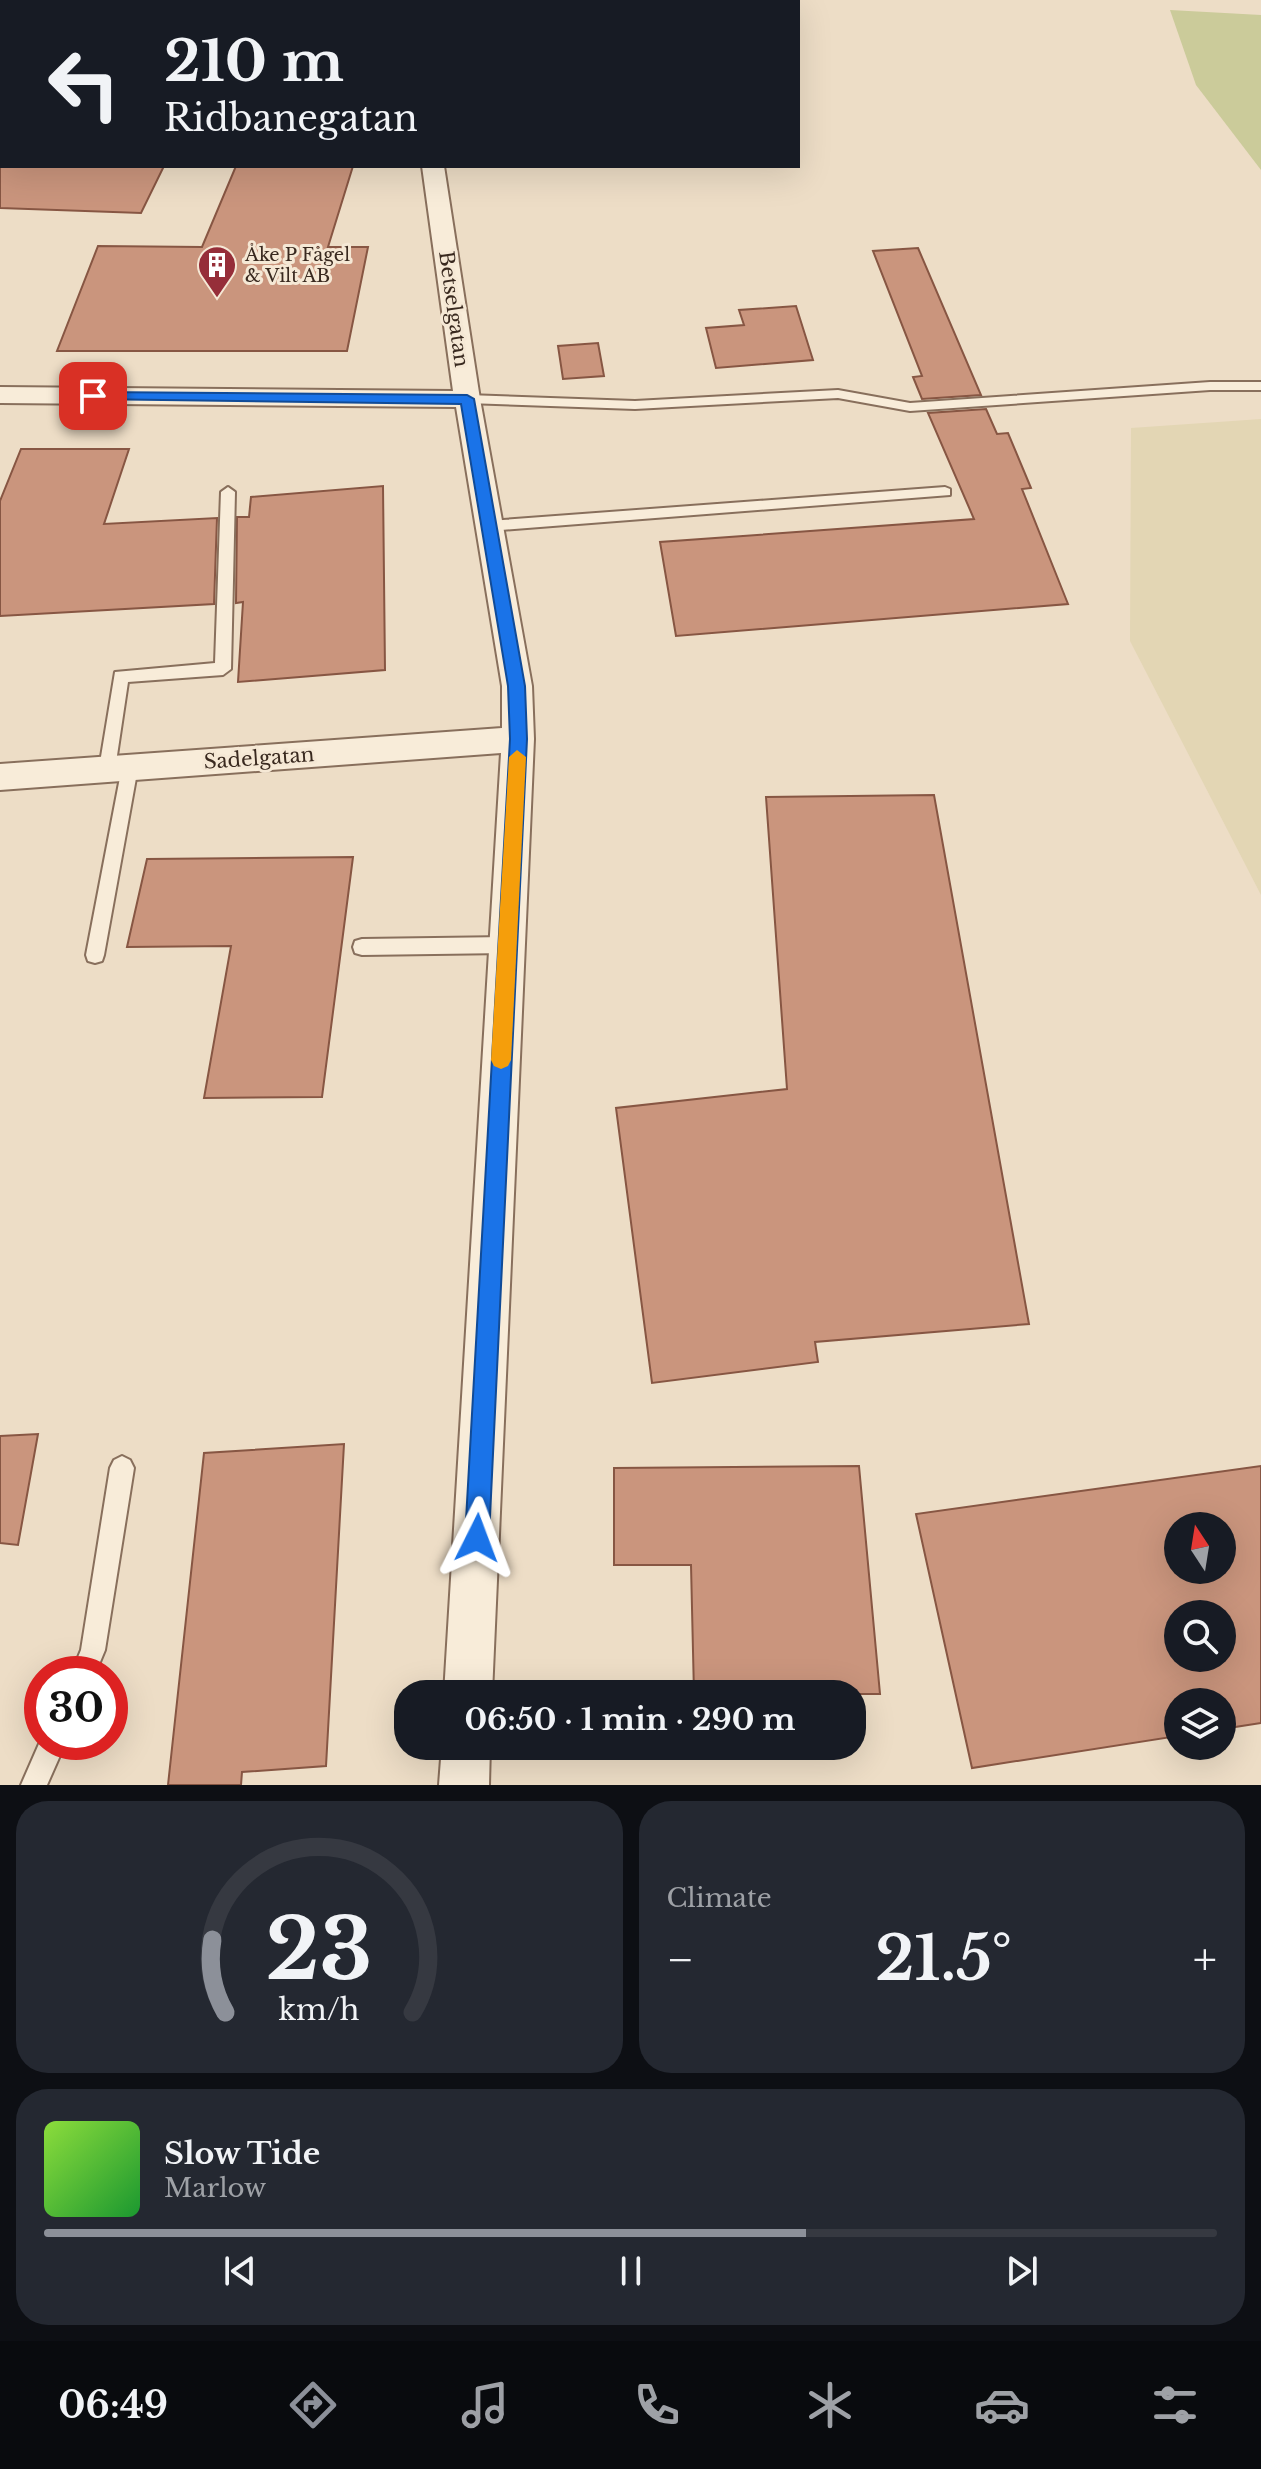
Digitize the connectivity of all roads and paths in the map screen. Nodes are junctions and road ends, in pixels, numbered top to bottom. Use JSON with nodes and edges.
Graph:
{"nodes":[{"id":1,"x":433,"y":168,"type":"edge"},
{"id":2,"x":1261,"y":386,"type":"edge"},
{"id":3,"x":0,"y":395,"type":"edge"},
{"id":4,"x":467,"y":399,"type":"junction"},
{"id":5,"x":228,"y":492,"type":"dead end"},
{"id":6,"x":945,"y":492,"type":"dead end"},
{"id":7,"x":489,"y":526,"type":"junction"},
{"id":8,"x":518,"y":739,"type":"junction"},
{"id":9,"x":118,"y":768,"type":"junction"},
{"id":10,"x":0,"y":777,"type":"edge"},
{"id":11,"x":507,"y":945,"type":"junction"},
{"id":12,"x":362,"y":947,"type":"dead end"},
{"id":13,"x":95,"y":955,"type":"dead end"},
{"id":14,"x":122,"y":1468,"type":"dead end"},
{"id":15,"x":90,"y":1656,"type":"edge"},
{"id":16,"x":469,"y":1680,"type":"edge"},
{"id":17,"x":45,"y":1760,"type":"edge"},
{"id":18,"x":465,"y":1760,"type":"edge"},
{"id":19,"x":34,"y":1785,"type":"edge"},
{"id":20,"x":464,"y":1785,"type":"edge"}],
"edges":[{"from":1,"to":4,"type":"street","name":"Betselgatan"},
{"from":2,"to":4,"type":"lane"},
{"from":3,"to":4,"type":"street"},
{"from":4,"to":7,"type":"street","name":"Betselgatan"},
{"from":5,"to":9,"type":"lane"},
{"from":6,"to":7,"type":"lane"},
{"from":7,"to":8,"type":"street","name":"Betselgatan"},
{"from":8,"to":9,"type":"street","name":"Sadelgatan"},
{"from":8,"to":11,"type":"street","name":"Betselgatan"},
{"from":9,"to":10,"type":"street","name":"Sadelgatan"},
{"from":9,"to":13,"type":"lane"},
{"from":11,"to":12,"type":"lane"},
{"from":11,"to":16,"type":"street","name":"Betselgatan"},
{"from":14,"to":15,"type":"lane"},
{"from":17,"to":19,"type":"lane"},
{"from":18,"to":20,"type":"street"}]}
